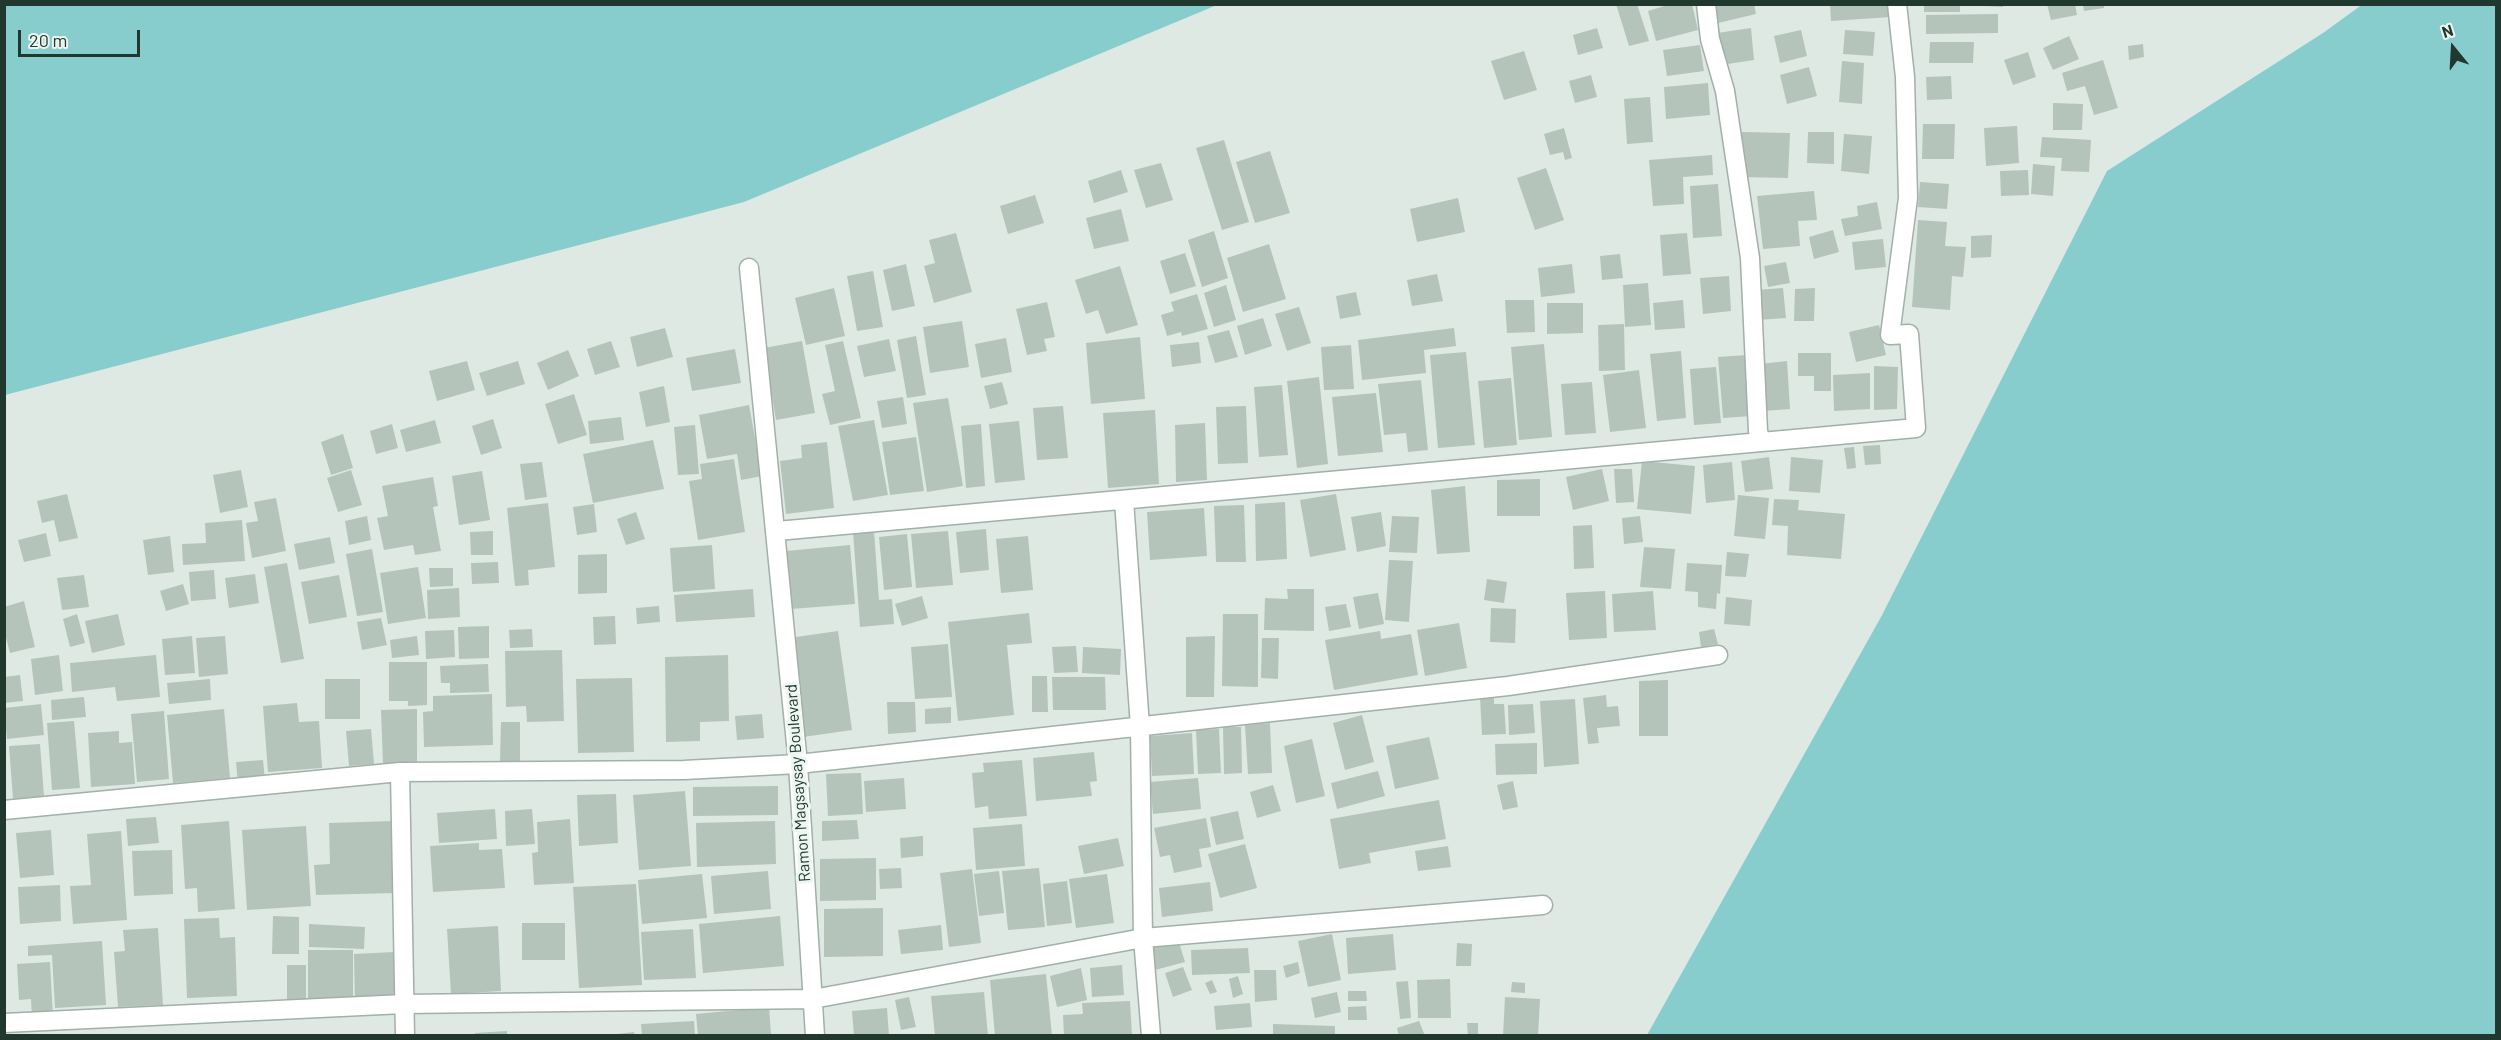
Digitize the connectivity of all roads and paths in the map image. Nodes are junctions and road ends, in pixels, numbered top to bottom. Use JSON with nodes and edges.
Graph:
{"nodes":[{"id":1,"x":1706,"y":4,"type":"edge"},
{"id":2,"x":1897,"y":4,"type":"edge"},
{"id":3,"x":749,"y":268,"type":"dead end"},
{"id":4,"x":1761,"y":442,"type":"junction"},
{"id":5,"x":1124,"y":500,"type":"junction"},
{"id":6,"x":777,"y":531,"type":"junction"},
{"id":7,"x":1718,"y":655,"type":"dead end"},
{"id":8,"x":1140,"y":727,"type":"junction"},
{"id":9,"x":798,"y":764,"type":"junction"},
{"id":10,"x":400,"y":772,"type":"junction"},
{"id":11,"x":4,"y":810,"type":"edge"},
{"id":12,"x":1543,"y":905,"type":"dead end"},
{"id":13,"x":1143,"y":938,"type":"junction"},
{"id":14,"x":813,"y":999,"type":"junction"},
{"id":15,"x":404,"y":1004,"type":"junction"},
{"id":16,"x":4,"y":1023,"type":"edge"},
{"id":17,"x":405,"y":1035,"type":"edge"},
{"id":18,"x":815,"y":1035,"type":"edge"},
{"id":19,"x":1151,"y":1035,"type":"edge"}],
"edges":[{"from":1,"to":4,"type":"street"},
{"from":2,"to":4,"type":"street"},
{"from":3,"to":6,"type":"street","name":"Ramon Magsaysay Boulevard"},
{"from":4,"to":5,"type":"street"},
{"from":5,"to":6,"type":"street"},
{"from":5,"to":8,"type":"street"},
{"from":6,"to":9,"type":"street","name":"Ramon Magsaysay Boulevard"},
{"from":7,"to":8,"type":"street"},
{"from":8,"to":9,"type":"street"},
{"from":8,"to":13,"type":"street"},
{"from":9,"to":10,"type":"street"},
{"from":9,"to":14,"type":"street","name":"Ramon Magsaysay Boulevard"},
{"from":10,"to":11,"type":"street"},
{"from":10,"to":15,"type":"street"},
{"from":12,"to":13,"type":"street"},
{"from":13,"to":14,"type":"street"},
{"from":13,"to":19,"type":"street"},
{"from":14,"to":15,"type":"street"},
{"from":14,"to":18,"type":"street","name":"Ramon Magsaysay Boulevard"},
{"from":15,"to":16,"type":"street"},
{"from":15,"to":17,"type":"street"}]}
